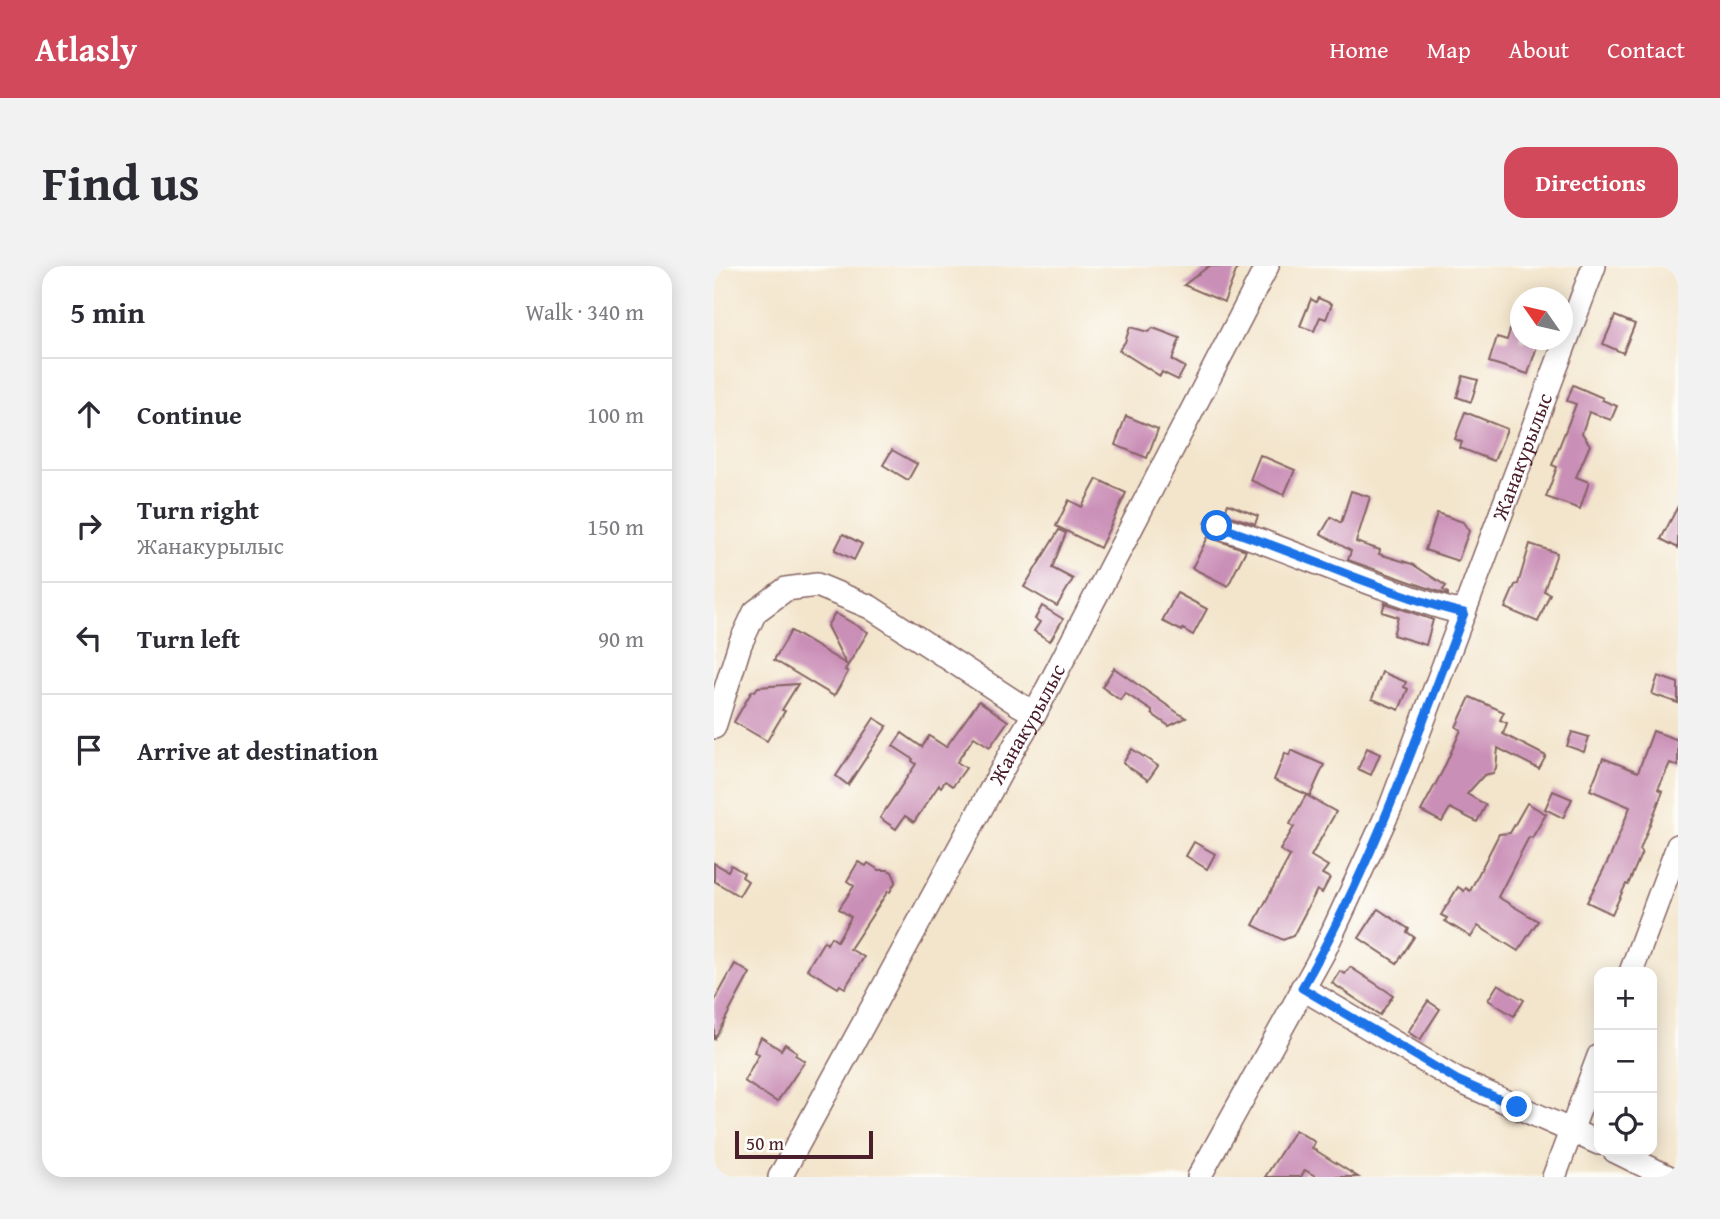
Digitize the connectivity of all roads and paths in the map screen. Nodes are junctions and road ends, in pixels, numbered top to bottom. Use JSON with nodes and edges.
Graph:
{"nodes":[{"id":1,"x":1268,"y":266,"type":"edge"},
{"id":2,"x":1594,"y":266,"type":"edge"},
{"id":3,"x":1217,"y":526,"type":"dead end"},
{"id":4,"x":1464,"y":613,"type":"junction"},
{"id":5,"x":1035,"y":713,"type":"junction"},
{"id":6,"x":714,"y":727,"type":"edge"},
{"id":7,"x":1678,"y":846,"type":"edge"},
{"id":8,"x":1633,"y":967,"type":"edge"},
{"id":9,"x":1302,"y":988,"type":"junction"},
{"id":10,"x":1594,"y":1070,"type":"edge"},
{"id":11,"x":1572,"y":1129,"type":"junction"},
{"id":12,"x":1594,"y":1140,"type":"edge"},
{"id":13,"x":1625,"y":1156,"type":"edge"},
{"id":14,"x":780,"y":1177,"type":"edge"},
{"id":15,"x":1199,"y":1177,"type":"edge"},
{"id":16,"x":1554,"y":1177,"type":"edge"},
{"id":17,"x":1668,"y":1177,"type":"edge"}],
"edges":[{"from":1,"to":5,"type":"street","name":"Жанакурылыс"},
{"from":2,"to":4,"type":"street","name":"Жанакурылыс"},
{"from":3,"to":4,"type":"street"},
{"from":4,"to":9,"type":"street","name":"Жанакурылыс"},
{"from":5,"to":6,"type":"street"},
{"from":5,"to":14,"type":"street","name":"Жанакурылыс"},
{"from":7,"to":8,"type":"street"},
{"from":9,"to":11,"type":"street"},
{"from":9,"to":15,"type":"street","name":"Жанакурылыс"},
{"from":10,"to":11,"type":"street"},
{"from":11,"to":12,"type":"street"},
{"from":11,"to":16,"type":"street"},
{"from":13,"to":17,"type":"street"}]}
